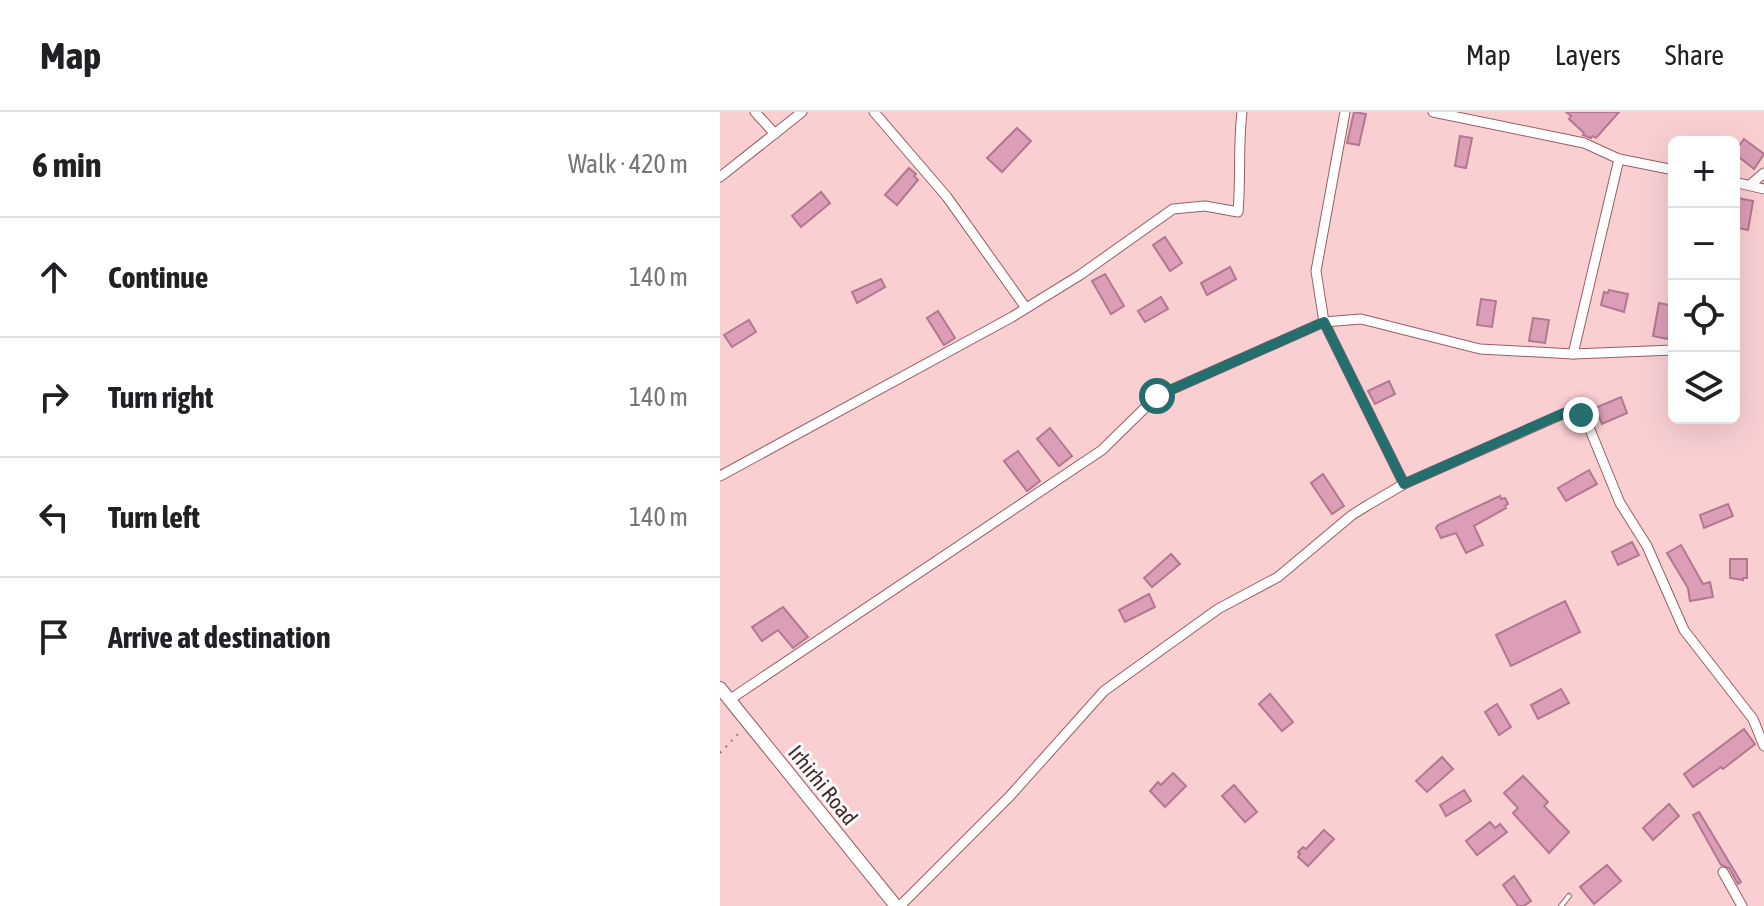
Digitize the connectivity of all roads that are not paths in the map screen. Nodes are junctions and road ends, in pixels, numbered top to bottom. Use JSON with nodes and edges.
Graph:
{"nodes":[{"id":1,"x":755,"y":112,"type":"edge"},
{"id":2,"x":802,"y":112,"type":"edge"},
{"id":3,"x":874,"y":112,"type":"edge"},
{"id":4,"x":1242,"y":112,"type":"edge"},
{"id":5,"x":1345,"y":112,"type":"edge"},
{"id":6,"x":1433,"y":112,"type":"edge"},
{"id":7,"x":775,"y":134,"type":"junction"},
{"id":8,"x":1619,"y":159,"type":"junction"},
{"id":9,"x":1668,"y":169,"type":"edge"},
{"id":10,"x":1764,"y":173,"type":"edge"},
{"id":11,"x":720,"y":177,"type":"edge"},
{"id":12,"x":1740,"y":183,"type":"edge"},
{"id":13,"x":1750,"y":185,"type":"junction"},
{"id":14,"x":1764,"y":189,"type":"edge"},
{"id":15,"x":1026,"y":308,"type":"junction"},
{"id":16,"x":1324,"y":322,"type":"junction"},
{"id":17,"x":1668,"y":350,"type":"edge"},
{"id":18,"x":1573,"y":354,"type":"junction"},
{"id":19,"x":720,"y":476,"type":"edge"},
{"id":20,"x":1404,"y":484,"type":"junction"},
{"id":21,"x":720,"y":688,"type":"edge"},
{"id":22,"x":729,"y":700,"type":"junction"},
{"id":23,"x":1764,"y":746,"type":"edge"},
{"id":24,"x":1723,"y":872,"type":"dead end"},
{"id":25,"x":1569,"y":896,"type":"dead end"},
{"id":26,"x":898,"y":906,"type":"edge"},
{"id":27,"x":1561,"y":906,"type":"edge"},
{"id":28,"x":1742,"y":906,"type":"edge"}],
"edges":[{"from":1,"to":7,"type":"street"},
{"from":2,"to":7,"type":"street"},
{"from":3,"to":15,"type":"street"},
{"from":4,"to":15,"type":"street"},
{"from":5,"to":16,"type":"street"},
{"from":6,"to":8,"type":"street"},
{"from":7,"to":11,"type":"street"},
{"from":8,"to":9,"type":"street"},
{"from":8,"to":18,"type":"street"},
{"from":10,"to":13,"type":"street"},
{"from":12,"to":13,"type":"street"},
{"from":13,"to":14,"type":"street"},
{"from":15,"to":19,"type":"street"},
{"from":16,"to":18,"type":"street"},
{"from":16,"to":20,"type":"street"},
{"from":16,"to":22,"type":"street"},
{"from":17,"to":18,"type":"street"},
{"from":20,"to":23,"type":"street"},
{"from":20,"to":26,"type":"street"},
{"from":21,"to":22,"type":"street","name":"Irhirhi Road"},
{"from":22,"to":26,"type":"street","name":"Irhirhi Road"},
{"from":24,"to":28,"type":"street"},
{"from":25,"to":27,"type":"lane"}]}
